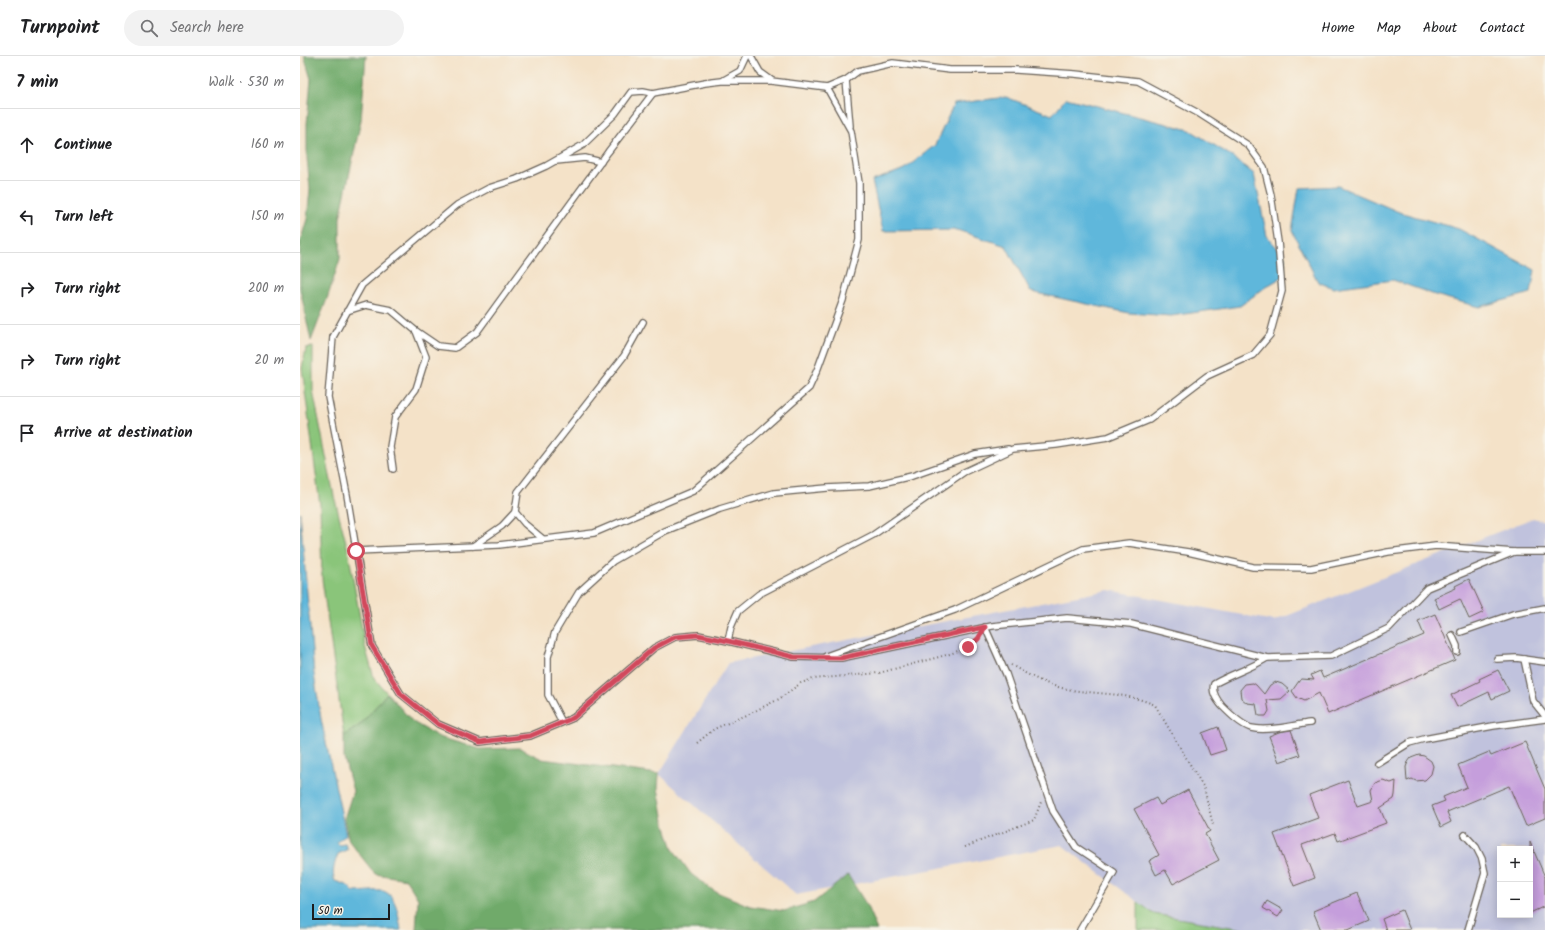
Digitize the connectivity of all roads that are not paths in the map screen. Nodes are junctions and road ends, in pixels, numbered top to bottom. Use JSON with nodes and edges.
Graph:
{"nodes":[{"id":1,"x":747,"y":56,"type":"edge"},
{"id":2,"x":751,"y":56,"type":"edge"},
{"id":3,"x":846,"y":80,"type":"junction"},
{"id":4,"x":722,"y":81,"type":"junction"},
{"id":5,"x":771,"y":81,"type":"junction"},
{"id":6,"x":826,"y":88,"type":"junction"},
{"id":7,"x":653,"y":93,"type":"junction"},
{"id":8,"x":850,"y":131,"type":"junction"},
{"id":9,"x":554,"y":161,"type":"junction"},
{"id":10,"x":601,"y":162,"type":"junction"},
{"id":11,"x":347,"y":311,"type":"junction"},
{"id":12,"x":642,"y":322,"type":"dead end"},
{"id":13,"x":416,"y":331,"type":"junction"},
{"id":14,"x":1013,"y":449,"type":"junction"},
{"id":15,"x":394,"y":469,"type":"dead end"},
{"id":16,"x":515,"y":512,"type":"junction"},
{"id":17,"x":543,"y":539,"type":"junction"},
{"id":18,"x":473,"y":546,"type":"junction"},
{"id":19,"x":356,"y":551,"type":"junction"},
{"id":20,"x":1514,"y":552,"type":"junction"},
{"id":21,"x":1543,"y":552,"type":"edge"},
{"id":22,"x":1545,"y":557,"type":"edge"},
{"id":23,"x":1545,"y":608,"type":"edge"},
{"id":24,"x":985,"y":627,"type":"junction"},
{"id":25,"x":1461,"y":632,"type":"dead end"},
{"id":26,"x":1452,"y":635,"type":"dead end"},
{"id":27,"x":728,"y":641,"type":"junction"},
{"id":28,"x":1457,"y":652,"type":"dead end"},
{"id":29,"x":822,"y":658,"type":"junction"},
{"id":30,"x":1267,"y":658,"type":"junction"},
{"id":31,"x":1497,"y":659,"type":"dead end"},
{"id":32,"x":1524,"y":659,"type":"junction"},
{"id":33,"x":1545,"y":662,"type":"edge"},
{"id":34,"x":1545,"y":716,"type":"edge"},
{"id":35,"x":1545,"y":719,"type":"edge"},
{"id":36,"x":562,"y":722,"type":"junction"},
{"id":37,"x":1310,"y":722,"type":"dead end"},
{"id":38,"x":1377,"y":763,"type":"dead end"},
{"id":39,"x":1465,"y":835,"type":"dead end"},
{"id":40,"x":1080,"y":930,"type":"edge"},
{"id":41,"x":1468,"y":930,"type":"edge"}],
"edges":[{"from":1,"to":4,"type":"lane"},
{"from":2,"to":5,"type":"lane"},
{"from":3,"to":6,"type":"lane"},
{"from":3,"to":8,"type":"lane"},
{"from":3,"to":14,"type":"lane"},
{"from":4,"to":5,"type":"lane"},
{"from":4,"to":7,"type":"lane"},
{"from":5,"to":6,"type":"lane"},
{"from":6,"to":8,"type":"lane"},
{"from":7,"to":9,"type":"lane"},
{"from":7,"to":10,"type":"lane"},
{"from":8,"to":17,"type":"lane"},
{"from":9,"to":10,"type":"lane"},
{"from":9,"to":11,"type":"lane"},
{"from":10,"to":13,"type":"lane"},
{"from":11,"to":13,"type":"lane"},
{"from":11,"to":19,"type":"lane"},
{"from":12,"to":16,"type":"lane"},
{"from":13,"to":15,"type":"lane"},
{"from":14,"to":27,"type":"lane"},
{"from":14,"to":36,"type":"lane"},
{"from":16,"to":17,"type":"lane"},
{"from":16,"to":18,"type":"lane"},
{"from":17,"to":18,"type":"lane"},
{"from":18,"to":19,"type":"lane"},
{"from":19,"to":36,"type":"lane"},
{"from":20,"to":21,"type":"lane"},
{"from":20,"to":29,"type":"lane"},
{"from":20,"to":30,"type":"lane"},
{"from":21,"to":22,"type":"lane"},
{"from":23,"to":25,"type":"lane"},
{"from":24,"to":29,"type":"lane"},
{"from":24,"to":30,"type":"lane"},
{"from":24,"to":40,"type":"lane"},
{"from":26,"to":28,"type":"lane"},
{"from":27,"to":29,"type":"lane"},
{"from":27,"to":36,"type":"lane"},
{"from":30,"to":37,"type":"lane"},
{"from":31,"to":32,"type":"lane"},
{"from":32,"to":33,"type":"lane"},
{"from":32,"to":34,"type":"lane"},
{"from":35,"to":38,"type":"lane"},
{"from":39,"to":41,"type":"lane"}]}
